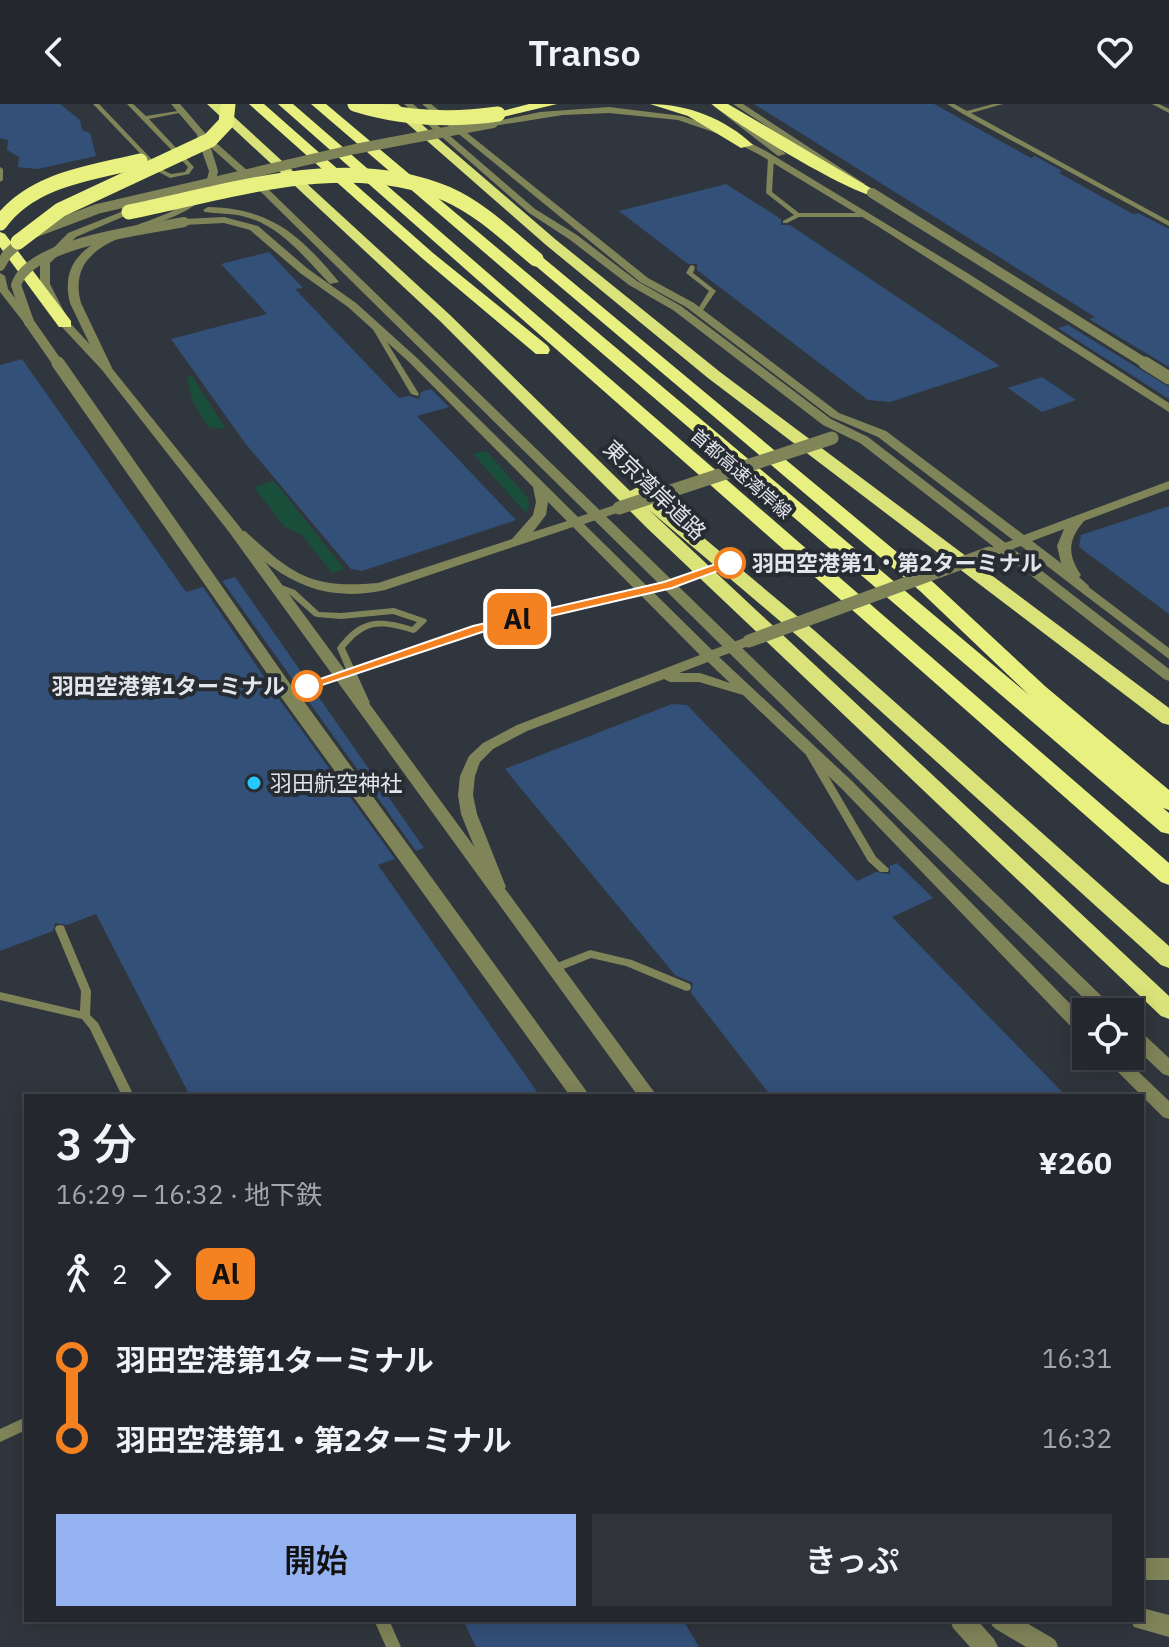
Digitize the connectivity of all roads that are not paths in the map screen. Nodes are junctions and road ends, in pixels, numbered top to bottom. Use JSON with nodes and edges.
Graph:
{"nodes":[{"id":1,"x":96,"y":104,"type":"edge"},
{"id":2,"x":130,"y":104,"type":"edge"},
{"id":3,"x":214,"y":104,"type":"edge"},
{"id":4,"x":228,"y":104,"type":"edge"},
{"id":5,"x":256,"y":104,"type":"edge"},
{"id":6,"x":285,"y":104,"type":"edge"},
{"id":7,"x":318,"y":104,"type":"edge"},
{"id":8,"x":355,"y":104,"type":"edge"},
{"id":9,"x":391,"y":104,"type":"edge"},
{"id":10,"x":408,"y":104,"type":"edge"},
{"id":11,"x":426,"y":104,"type":"edge"},
{"id":12,"x":657,"y":104,"type":"edge"},
{"id":13,"x":717,"y":104,"type":"edge"},
{"id":14,"x":737,"y":104,"type":"edge"},
{"id":15,"x":950,"y":104,"type":"edge"},
{"id":16,"x":1000,"y":104,"type":"edge"},
{"id":17,"x":1155,"y":104,"type":"edge"},
{"id":18,"x":543,"y":105,"type":"edge"},
{"id":19,"x":178,"y":107,"type":"edge"},
{"id":20,"x":1169,"y":111,"type":"edge"},
{"id":21,"x":965,"y":113,"type":"junction"},
{"id":22,"x":145,"y":118,"type":"junction"},
{"id":23,"x":495,"y":118,"type":"junction"},
{"id":24,"x":202,"y":135,"type":"junction"},
{"id":25,"x":746,"y":145,"type":"junction"},
{"id":26,"x":771,"y":158,"type":"junction"},
{"id":27,"x":0,"y":169,"type":"edge"},
{"id":28,"x":0,"y":180,"type":"edge"},
{"id":29,"x":872,"y":193,"type":"junction"},
{"id":30,"x":129,"y":212,"type":"junction"},
{"id":31,"x":862,"y":212,"type":"junction"},
{"id":32,"x":798,"y":215,"type":"junction"},
{"id":33,"x":785,"y":222,"type":"dead end"},
{"id":34,"x":0,"y":223,"type":"edge"},
{"id":35,"x":1169,"y":224,"type":"edge"},
{"id":36,"x":141,"y":226,"type":"junction"},
{"id":37,"x":0,"y":237,"type":"edge"},
{"id":38,"x":18,"y":242,"type":"junction"},
{"id":39,"x":0,"y":266,"type":"edge"},
{"id":40,"x":692,"y":267,"type":"dead end"},
{"id":41,"x":0,"y":276,"type":"edge"},
{"id":42,"x":352,"y":305,"type":"junction"},
{"id":43,"x":699,"y":312,"type":"junction"},
{"id":44,"x":29,"y":322,"type":"junction"},
{"id":45,"x":65,"y":324,"type":"junction"},
{"id":46,"x":374,"y":326,"type":"junction"},
{"id":47,"x":106,"y":368,"type":"junction"},
{"id":48,"x":1169,"y":378,"type":"edge"},
{"id":49,"x":415,"y":394,"type":"dead end"},
{"id":50,"x":1169,"y":408,"type":"edge"},
{"id":51,"x":851,"y":432,"type":"junction"},
{"id":52,"x":594,"y":464,"type":"junction"},
{"id":53,"x":706,"y":473,"type":"junction"},
{"id":54,"x":538,"y":483,"type":"junction"},
{"id":55,"x":1169,"y":485,"type":"edge"},
{"id":56,"x":598,"y":515,"type":"junction"},
{"id":57,"x":1081,"y":517,"type":"junction"},
{"id":58,"x":577,"y":523,"type":"junction"},
{"id":59,"x":234,"y":529,"type":"junction"},
{"id":60,"x":1021,"y":541,"type":"junction"},
{"id":61,"x":507,"y":546,"type":"junction"},
{"id":62,"x":996,"y":550,"type":"junction"},
{"id":63,"x":276,"y":586,"type":"junction"},
{"id":64,"x":1082,"y":586,"type":"junction"},
{"id":65,"x":733,"y":647,"type":"junction"},
{"id":66,"x":1169,"y":655,"type":"edge"},
{"id":67,"x":711,"y":657,"type":"junction"},
{"id":68,"x":1169,"y":676,"type":"edge"},
{"id":69,"x":652,"y":679,"type":"junction"},
{"id":70,"x":755,"y":699,"type":"junction"},
{"id":71,"x":369,"y":712,"type":"junction"},
{"id":72,"x":1169,"y":718,"type":"edge"},
{"id":73,"x":810,"y":753,"type":"junction"},
{"id":74,"x":1169,"y":802,"type":"edge"},
{"id":75,"x":1169,"y":826,"type":"edge"},
{"id":76,"x":884,"y":869,"type":"dead end"},
{"id":77,"x":1169,"y":876,"type":"edge"},
{"id":78,"x":499,"y":889,"type":"junction"},
{"id":79,"x":60,"y":929,"type":"dead end"},
{"id":80,"x":1169,"y":959,"type":"edge"},
{"id":81,"x":556,"y":968,"type":"junction"},
{"id":82,"x":686,"y":987,"type":"dead end"},
{"id":83,"x":0,"y":996,"type":"edge"},
{"id":84,"x":1095,"y":998,"type":"edge"},
{"id":85,"x":1169,"y":1010,"type":"edge"},
{"id":86,"x":85,"y":1016,"type":"junction"},
{"id":87,"x":1072,"y":1017,"type":"edge"},
{"id":88,"x":1144,"y":1045,"type":"edge"},
{"id":89,"x":1169,"y":1069,"type":"edge"},
{"id":90,"x":1126,"y":1070,"type":"edge"},
{"id":91,"x":127,"y":1094,"type":"edge"},
{"id":92,"x":579,"y":1094,"type":"edge"},
{"id":93,"x":647,"y":1094,"type":"edge"},
{"id":94,"x":1169,"y":1112,"type":"edge"},
{"id":95,"x":24,"y":1424,"type":"edge"},
{"id":96,"x":0,"y":1436,"type":"edge"},
{"id":97,"x":1144,"y":1569,"type":"edge"},
{"id":98,"x":1169,"y":1569,"type":"edge"},
{"id":99,"x":1144,"y":1620,"type":"edge"},
{"id":100,"x":382,"y":1622,"type":"edge"},
{"id":101,"x":963,"y":1622,"type":"edge"},
{"id":102,"x":1004,"y":1622,"type":"edge"},
{"id":103,"x":1169,"y":1626,"type":"edge"},
{"id":104,"x":394,"y":1647,"type":"edge"},
{"id":105,"x":986,"y":1647,"type":"edge"},
{"id":106,"x":1047,"y":1647,"type":"edge"}],
"edges":[{"from":1,"to":22,"type":"lane"},
{"from":2,"to":22,"type":"lane"},
{"from":3,"to":34,"type":"highway","bridge":true},
{"from":3,"to":52,"type":"highway","name":"東京湾岸道路"},
{"from":4,"to":38,"type":"highway","bridge":true},
{"from":5,"to":53,"type":"highway"},
{"from":6,"to":53,"type":"highway","name":"首都高速湾岸線"},
{"from":7,"to":75,"type":"highway","name":"首都高速湾岸線"},
{"from":8,"to":23,"type":"highway","bridge":true},
{"from":9,"to":72,"type":"highway"},
{"from":10,"to":51,"type":"street"},
{"from":11,"to":43,"type":"street"},
{"from":12,"to":25,"type":"highway"},
{"from":13,"to":29,"type":"highway"},
{"from":13,"to":31,"type":"street"},
{"from":14,"to":29,"type":"street"},
{"from":15,"to":21,"type":"lane"},
{"from":16,"to":21,"type":"lane"},
{"from":17,"to":20,"type":"lane"},
{"from":18,"to":23,"type":"highway"},
{"from":19,"to":22,"type":"lane"},
{"from":19,"to":24,"type":"street"},
{"from":21,"to":35,"type":"lane"},
{"from":23,"to":25,"type":"street"},
{"from":23,"to":30,"type":"street","bridge":true},
{"from":23,"to":38,"type":"street","bridge":true},
{"from":24,"to":36,"type":"street"},
{"from":24,"to":56,"type":"street"},
{"from":25,"to":26,"type":"street"},
{"from":26,"to":31,"type":"street"},
{"from":26,"to":32,"type":"lane"},
{"from":27,"to":28,"type":"lane"},
{"from":29,"to":48,"type":"street","bridge":true},
{"from":30,"to":45,"type":"street"},
{"from":30,"to":74,"type":"highway","bridge":true},
{"from":31,"to":32,"type":"lane"},
{"from":31,"to":50,"type":"street"},
{"from":32,"to":33,"type":"lane"},
{"from":36,"to":42,"type":"street"},
{"from":36,"to":47,"type":"street"},
{"from":37,"to":45,"type":"highway"},
{"from":38,"to":39,"type":"street","bridge":true},
{"from":40,"to":43,"type":"lane"},
{"from":41,"to":44,"type":"street"},
{"from":42,"to":44,"type":"street","bridge":true},
{"from":42,"to":46,"type":"street"},
{"from":43,"to":60,"type":"street"},
{"from":44,"to":92,"type":"street","bridge":true},
{"from":45,"to":47,"type":"street"},
{"from":46,"to":49,"type":"lane"},
{"from":46,"to":54,"type":"street"},
{"from":47,"to":59,"type":"street"},
{"from":51,"to":56,"type":"street","bridge":true},
{"from":51,"to":62,"type":"street"},
{"from":52,"to":80,"type":"highway"},
{"from":52,"to":85,"type":"highway","name":"東京湾岸道路"},
{"from":53,"to":77,"type":"highway","name":"首都高速湾岸線"},
{"from":54,"to":58,"type":"street"},
{"from":54,"to":61,"type":"street"},
{"from":55,"to":57,"type":"street"},
{"from":56,"to":58,"type":"street"},
{"from":56,"to":65,"type":"street"},
{"from":57,"to":60,"type":"street"},
{"from":57,"to":64,"type":"street"},
{"from":58,"to":61,"type":"street"},
{"from":58,"to":67,"type":"street"},
{"from":59,"to":61,"type":"street"},
{"from":59,"to":63,"type":"street"},
{"from":60,"to":62,"type":"street"},
{"from":60,"to":64,"type":"street"},
{"from":62,"to":65,"type":"street","bridge":true},
{"from":62,"to":68,"type":"street"},
{"from":63,"to":71,"type":"street"},
{"from":63,"to":71,"type":"lane"},
{"from":64,"to":66,"type":"street"},
{"from":65,"to":67,"type":"street"},
{"from":65,"to":84,"type":"street"},
{"from":67,"to":69,"type":"street"},
{"from":67,"to":70,"type":"street"},
{"from":69,"to":70,"type":"street"},
{"from":69,"to":78,"type":"street"},
{"from":70,"to":73,"type":"street"},
{"from":71,"to":78,"type":"street"},
{"from":73,"to":76,"type":"lane"},
{"from":73,"to":87,"type":"street"},
{"from":78,"to":81,"type":"street"},
{"from":79,"to":86,"type":"lane"},
{"from":81,"to":82,"type":"lane"},
{"from":81,"to":93,"type":"street"},
{"from":83,"to":86,"type":"lane"},
{"from":86,"to":91,"type":"lane"},
{"from":88,"to":89,"type":"street"},
{"from":90,"to":94,"type":"street"},
{"from":95,"to":96,"type":"lane"},
{"from":97,"to":98,"type":"street"},
{"from":99,"to":103,"type":"street"},
{"from":100,"to":104,"type":"lane"},
{"from":101,"to":105,"type":"street"},
{"from":102,"to":106,"type":"street","bridge":true}]}
